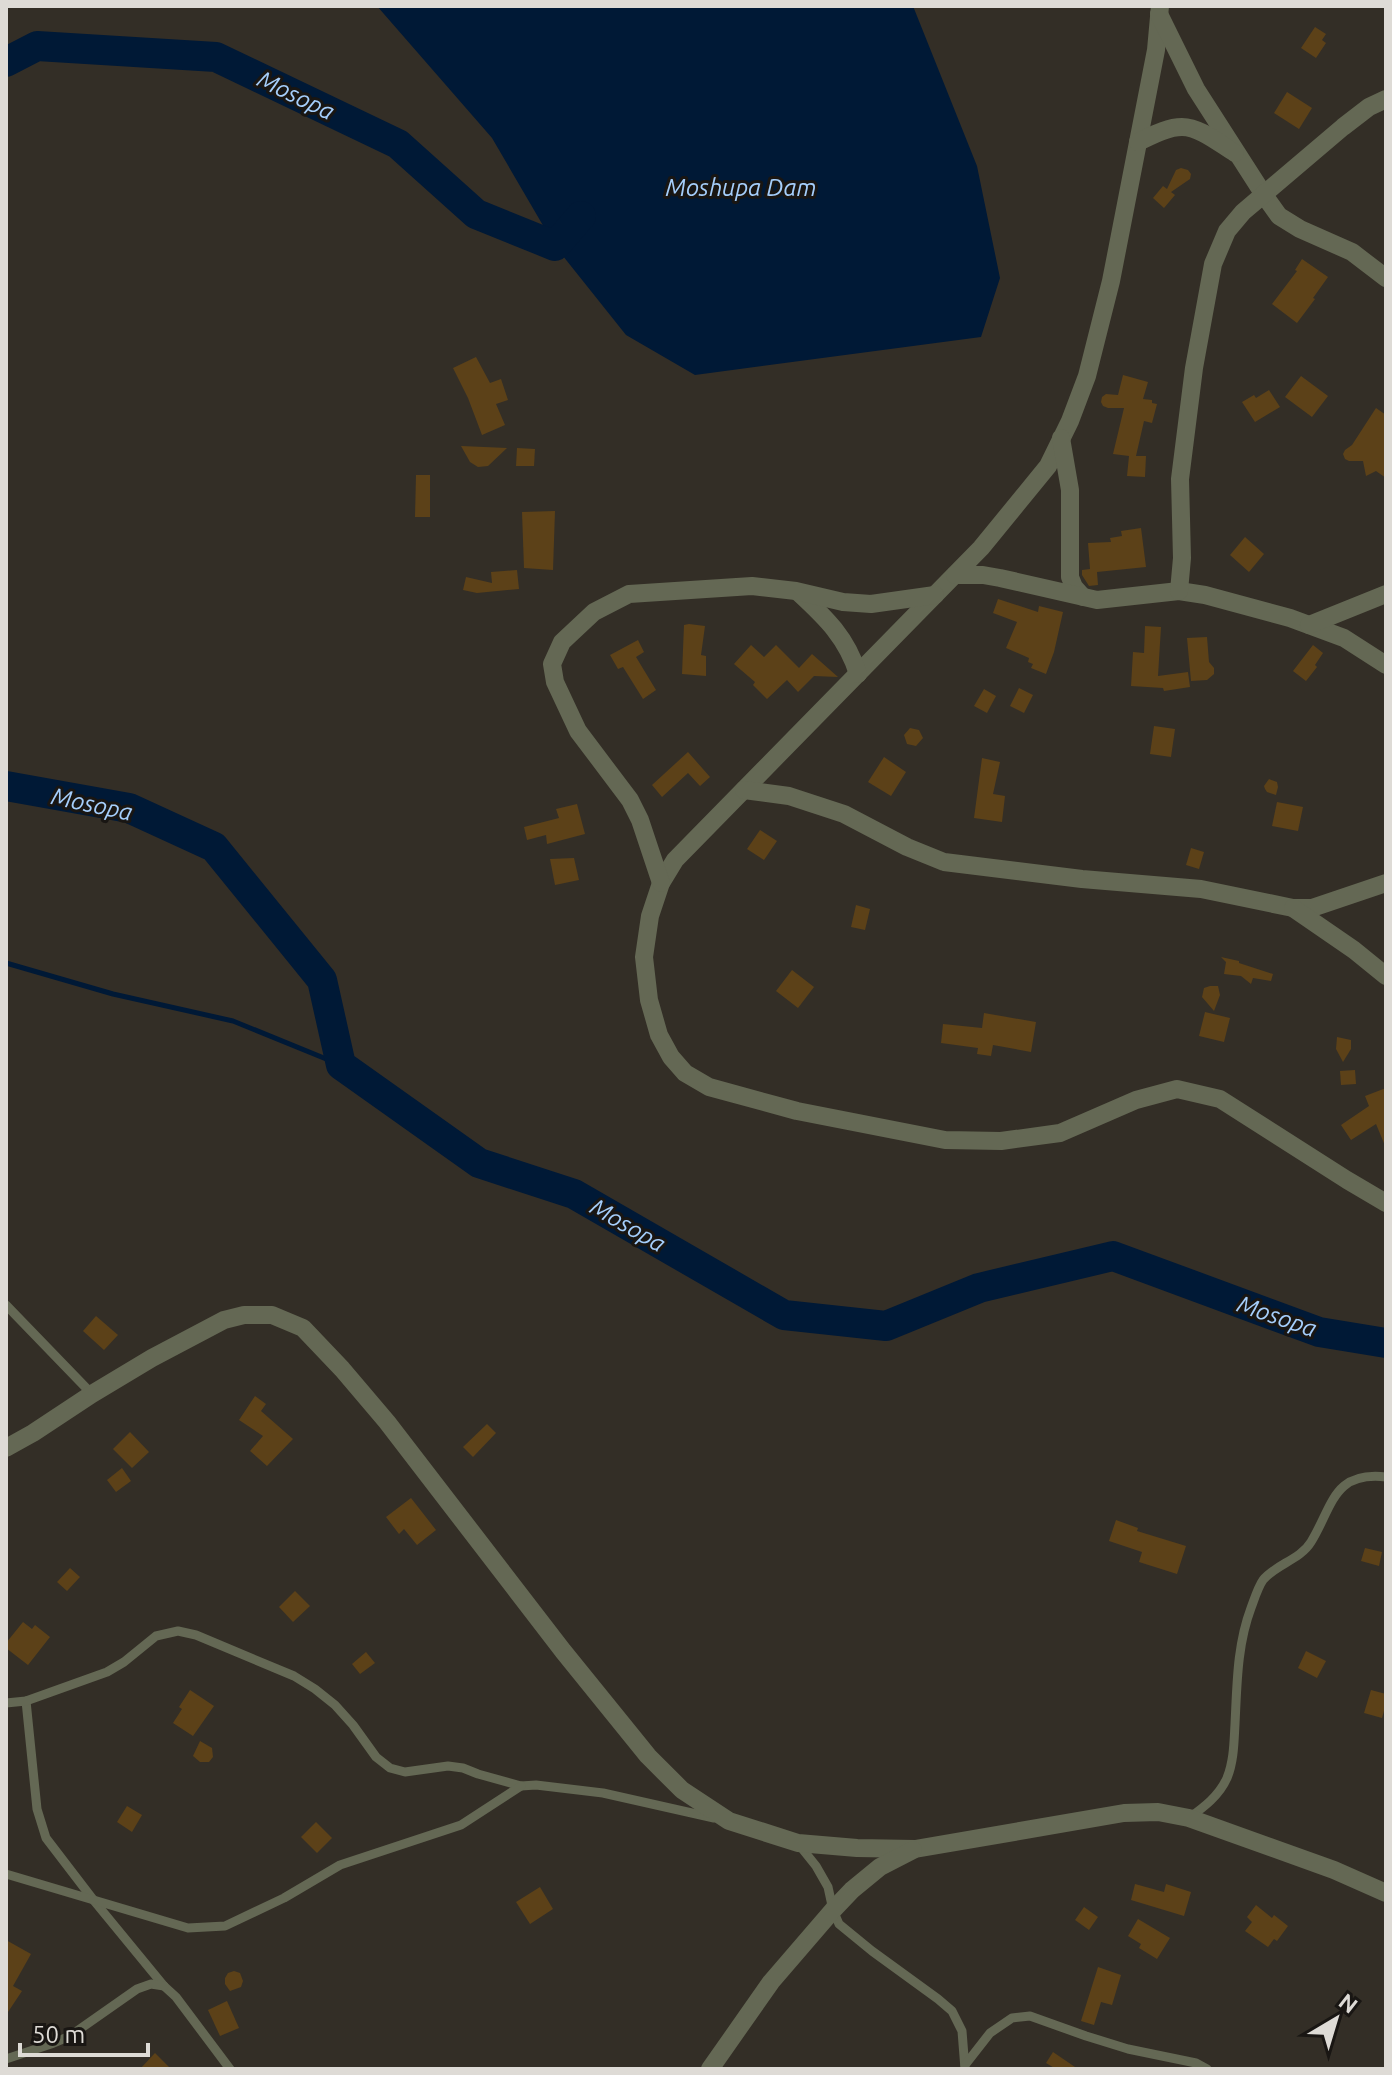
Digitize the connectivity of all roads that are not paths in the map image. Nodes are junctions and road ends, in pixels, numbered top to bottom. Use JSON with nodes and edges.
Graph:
{"nodes":[{"id":1,"x":1160,"y":10,"type":"edge"},
{"id":2,"x":1386,"y":99,"type":"edge"},
{"id":3,"x":1138,"y":142,"type":"junction"},
{"id":4,"x":1238,"y":154,"type":"junction"},
{"id":5,"x":1264,"y":195,"type":"junction"},
{"id":6,"x":1386,"y":278,"type":"edge"},
{"id":7,"x":1061,"y":438,"type":"junction"},
{"id":8,"x":955,"y":575,"type":"junction"},
{"id":9,"x":796,"y":591,"type":"junction"},
{"id":10,"x":1179,"y":591,"type":"junction"},
{"id":11,"x":1386,"y":594,"type":"edge"},
{"id":12,"x":935,"y":595,"type":"junction"},
{"id":13,"x":1083,"y":597,"type":"junction"},
{"id":14,"x":1309,"y":625,"type":"junction"},
{"id":15,"x":1386,"y":665,"type":"edge"},
{"id":16,"x":858,"y":674,"type":"junction"},
{"id":17,"x":744,"y":790,"type":"junction"},
{"id":18,"x":661,"y":883,"type":"junction"},
{"id":19,"x":1386,"y":883,"type":"edge"},
{"id":20,"x":1293,"y":908,"type":"junction"},
{"id":21,"x":1386,"y":976,"type":"edge"},
{"id":22,"x":1386,"y":1203,"type":"edge"},
{"id":23,"x":6,"y":1305,"type":"edge"},
{"id":24,"x":92,"y":1394,"type":"junction"},
{"id":25,"x":6,"y":1448,"type":"edge"},
{"id":26,"x":1386,"y":1477,"type":"edge"},
{"id":27,"x":26,"y":1701,"type":"junction"},
{"id":28,"x":6,"y":1703,"type":"edge"},
{"id":29,"x":521,"y":1786,"type":"junction"},
{"id":30,"x":1189,"y":1818,"type":"junction"},
{"id":31,"x":729,"y":1821,"type":"junction"},
{"id":32,"x":798,"y":1843,"type":"junction"},
{"id":33,"x":915,"y":1849,"type":"junction"},
{"id":34,"x":6,"y":1874,"type":"edge"},
{"id":35,"x":1386,"y":1893,"type":"edge"},
{"id":36,"x":95,"y":1902,"type":"junction"},
{"id":37,"x":833,"y":1910,"type":"junction"},
{"id":38,"x":164,"y":1986,"type":"junction"},
{"id":39,"x":6,"y":2059,"type":"edge"},
{"id":40,"x":965,"y":2067,"type":"edge"},
{"id":41,"x":230,"y":2069,"type":"edge"},
{"id":42,"x":710,"y":2069,"type":"edge"},
{"id":43,"x":1207,"y":2069,"type":"edge"}],
"edges":[{"from":1,"to":3,"type":"street"},
{"from":1,"to":4,"type":"street"},
{"from":2,"to":5,"type":"street"},
{"from":3,"to":4,"type":"street"},
{"from":3,"to":7,"type":"street"},
{"from":4,"to":5,"type":"street"},
{"from":5,"to":6,"type":"street"},
{"from":5,"to":10,"type":"street"},
{"from":7,"to":8,"type":"street"},
{"from":7,"to":13,"type":"street"},
{"from":8,"to":12,"type":"street"},
{"from":8,"to":13,"type":"street"},
{"from":9,"to":12,"type":"street"},
{"from":9,"to":16,"type":"street"},
{"from":9,"to":18,"type":"street"},
{"from":10,"to":13,"type":"street"},
{"from":10,"to":14,"type":"street"},
{"from":11,"to":14,"type":"street"},
{"from":12,"to":16,"type":"street"},
{"from":14,"to":15,"type":"street"},
{"from":16,"to":17,"type":"street"},
{"from":17,"to":18,"type":"street"},
{"from":17,"to":20,"type":"street"},
{"from":18,"to":22,"type":"street"},
{"from":19,"to":20,"type":"street"},
{"from":20,"to":21,"type":"street"},
{"from":23,"to":24,"type":"lane"},
{"from":24,"to":25,"type":"street"},
{"from":24,"to":31,"type":"street"},
{"from":26,"to":30,"type":"lane"},
{"from":27,"to":28,"type":"lane"},
{"from":27,"to":29,"type":"lane"},
{"from":27,"to":36,"type":"lane"},
{"from":29,"to":31,"type":"lane"},
{"from":29,"to":36,"type":"lane"},
{"from":30,"to":33,"type":"street"},
{"from":30,"to":35,"type":"street"},
{"from":31,"to":32,"type":"street"},
{"from":32,"to":33,"type":"street"},
{"from":32,"to":37,"type":"lane"},
{"from":33,"to":37,"type":"street"},
{"from":34,"to":36,"type":"lane"},
{"from":36,"to":38,"type":"lane"},
{"from":37,"to":40,"type":"lane"},
{"from":37,"to":42,"type":"street"},
{"from":38,"to":39,"type":"lane"},
{"from":38,"to":41,"type":"lane"},
{"from":40,"to":43,"type":"lane"}]}
